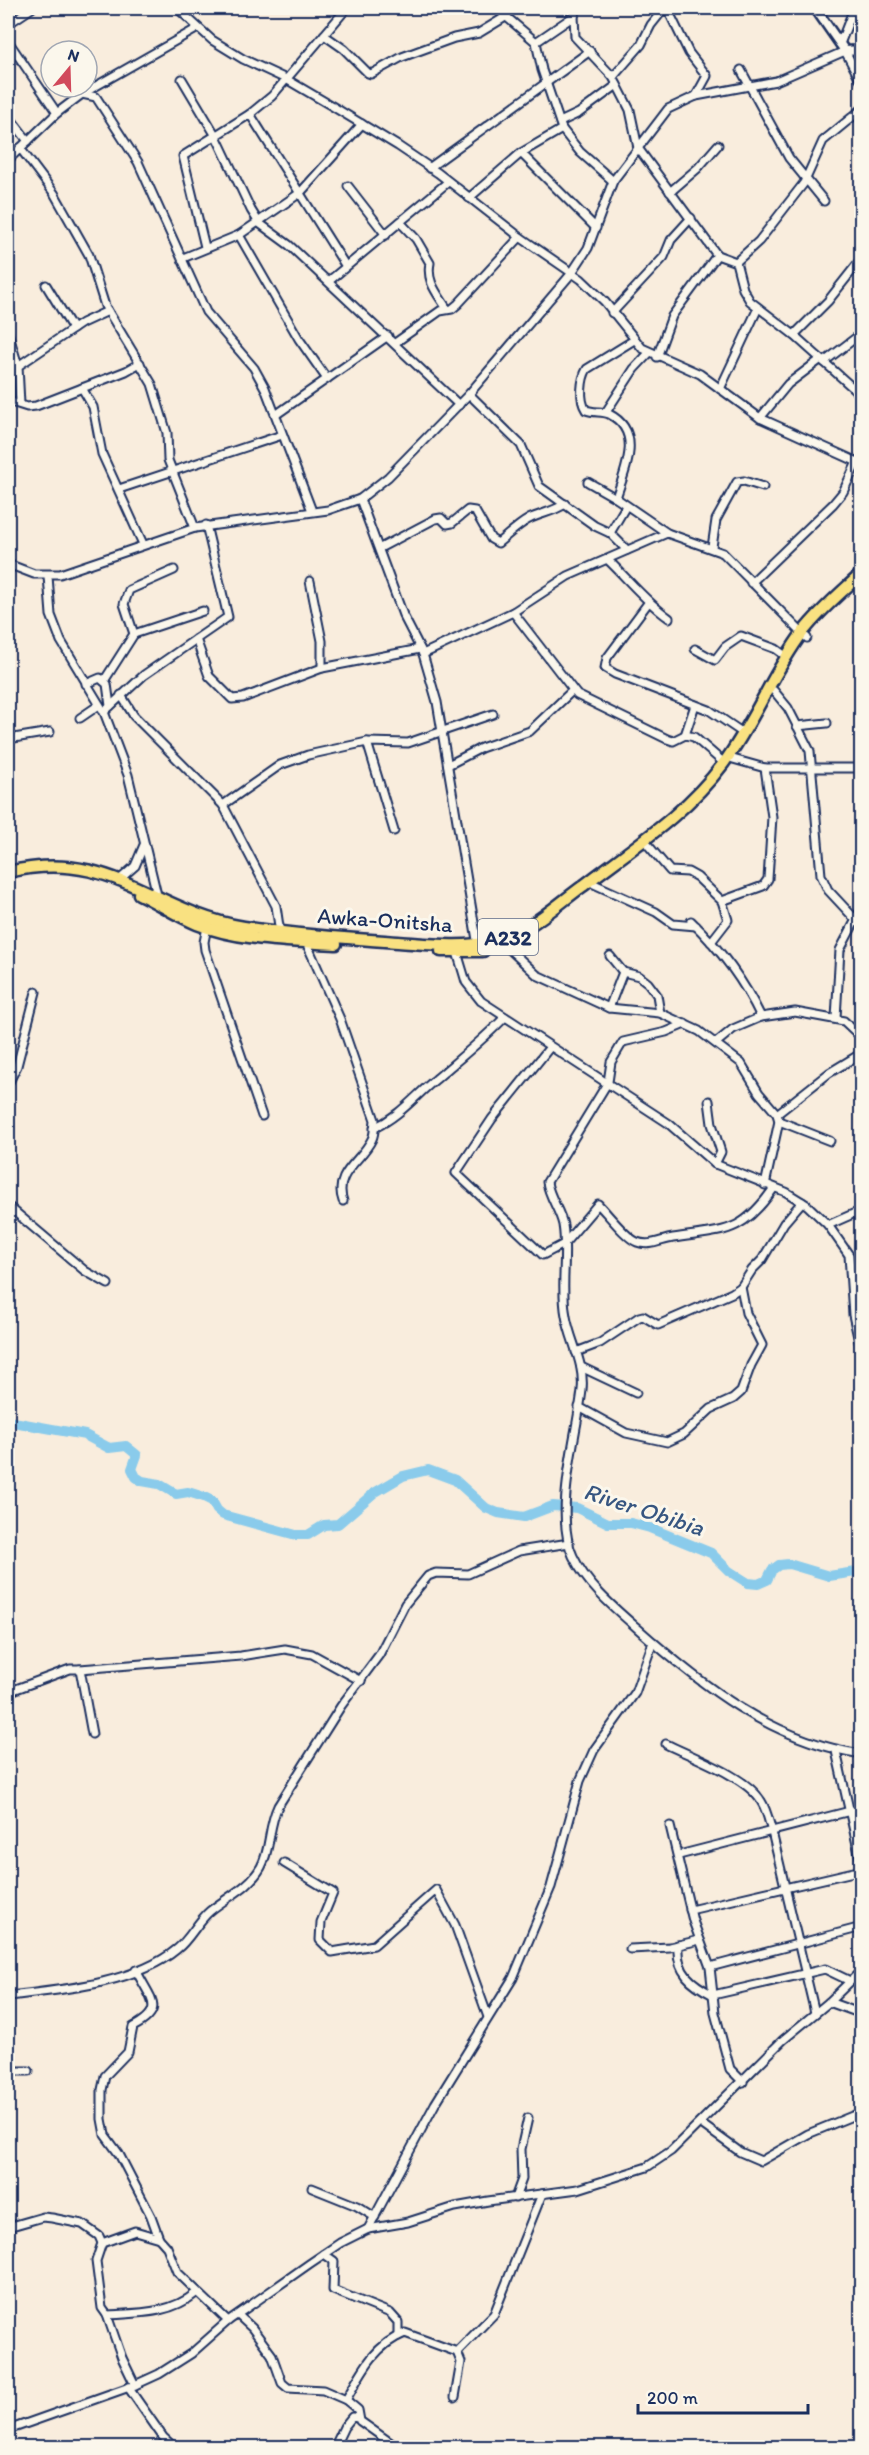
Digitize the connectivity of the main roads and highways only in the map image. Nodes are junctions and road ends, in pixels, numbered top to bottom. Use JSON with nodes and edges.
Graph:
{"nodes":[{"id":1,"x":861,"y":573,"type":"edge"},
{"id":2,"x":861,"y":583,"type":"edge"},
{"id":3,"x":805,"y":636,"type":"junction"},
{"id":4,"x":729,"y":761,"type":"junction"},
{"id":5,"x":8,"y":872,"type":"edge"},
{"id":6,"x":8,"y":878,"type":"edge"},
{"id":7,"x":118,"y":881,"type":"junction"},
{"id":8,"x":158,"y":899,"type":"junction"},
{"id":9,"x":478,"y":948,"type":"junction"}],
"edges":[{"from":1,"to":3,"type":"main road","name":"Awka-Onitsha","number":"A232"},
{"from":2,"to":3,"type":"main road","name":"Awka-Onitsha","number":"A232"},
{"from":3,"to":4,"type":"main road","name":"Awka-Onitsha","number":"A232"},
{"from":3,"to":4,"type":"main road","name":"Awka-Onitsha","number":"A232"},
{"from":4,"to":9,"type":"main road","name":"Awka-Onitsha","number":"A232"},
{"from":4,"to":9,"type":"main road","name":"Awka-Onitsha","number":"A232"},
{"from":5,"to":7,"type":"main road","name":"Awka-Onitsha","number":"A232"},
{"from":6,"to":7,"type":"main road","name":"Awka-Onitsha","number":"A232"},
{"from":7,"to":8,"type":"main road","name":"Awka-Onitsha","number":"A232"},
{"from":8,"to":9,"type":"main road","name":"Awka-Onitsha","number":"A232"},
{"from":8,"to":9,"type":"main road","name":"Awka-Onitsha","number":"A232"}]}
